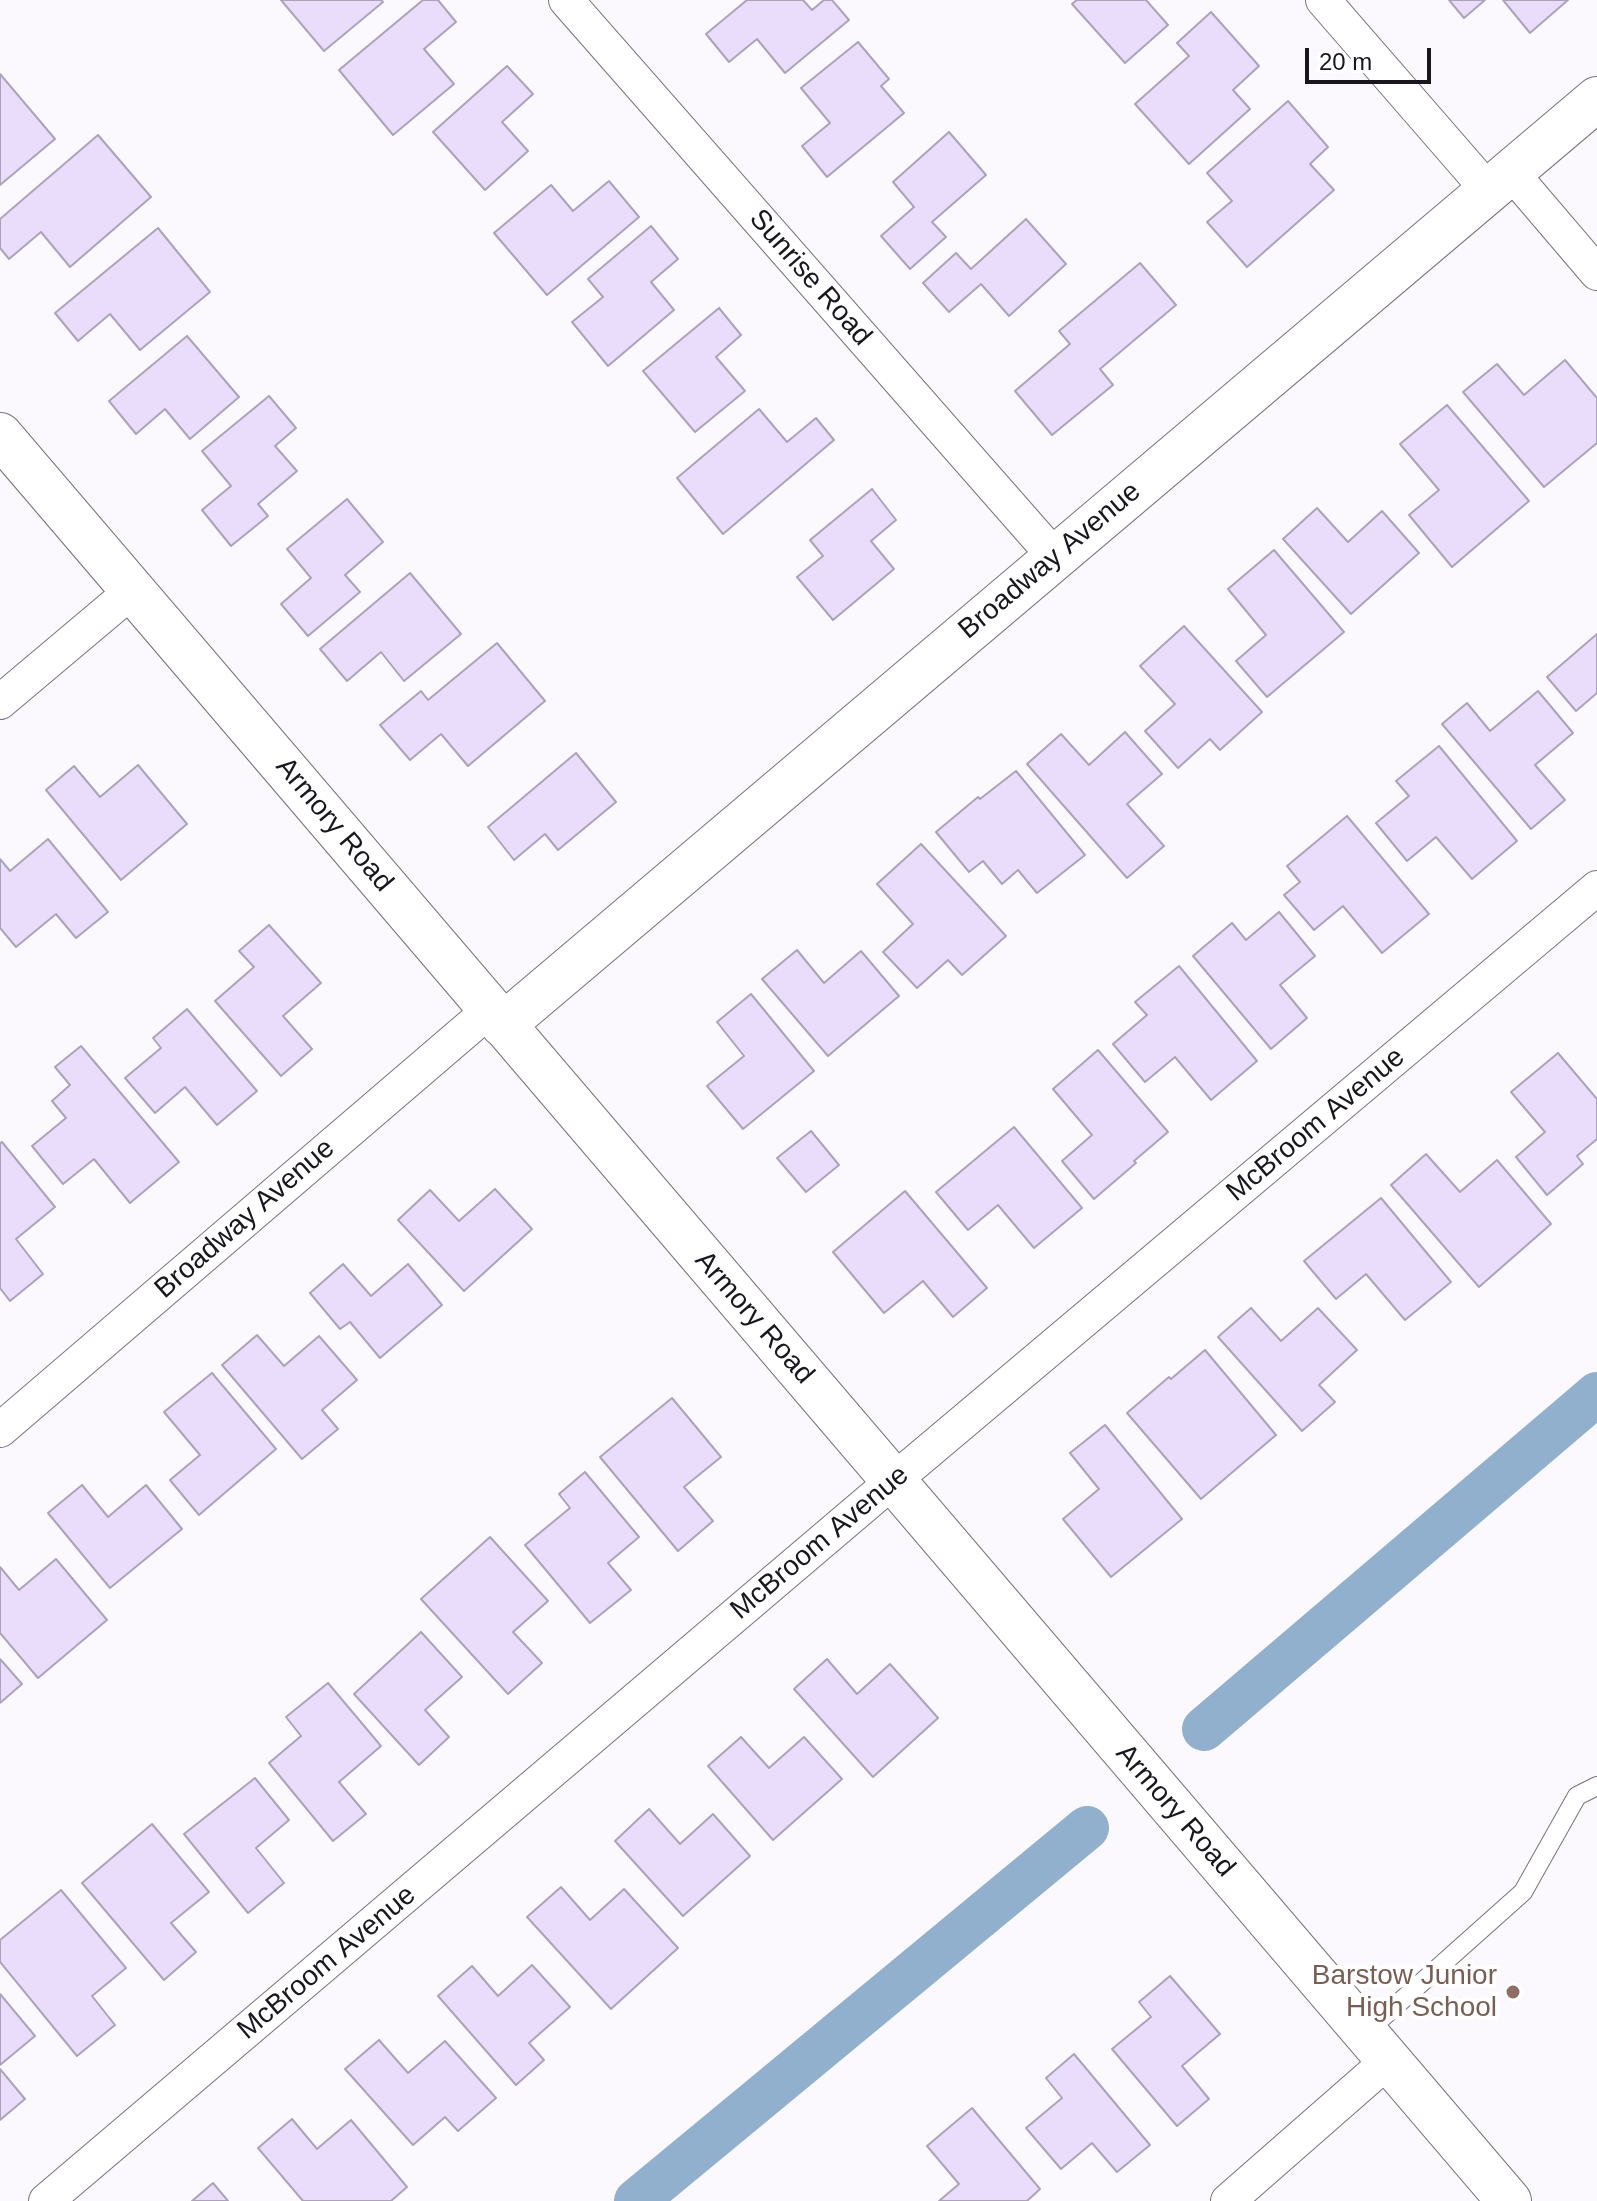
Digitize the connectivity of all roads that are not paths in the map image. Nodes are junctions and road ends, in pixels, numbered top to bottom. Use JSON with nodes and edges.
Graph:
{"nodes":[{"id":1,"x":566,"y":0,"type":"edge"},
{"id":2,"x":1323,"y":0,"type":"edge"},
{"id":3,"x":1597,"y":99,"type":"edge"},
{"id":4,"x":1499,"y":180,"type":"junction"},
{"id":5,"x":1597,"y":273,"type":"edge"},
{"id":6,"x":0,"y":435,"type":"edge"},
{"id":7,"x":1055,"y":557,"type":"junction"},
{"id":8,"x":133,"y":590,"type":"junction"},
{"id":9,"x":0,"y":702,"type":"edge"},
{"id":10,"x":1597,"y":888,"type":"edge"},
{"id":11,"x":497,"y":1017,"type":"junction"},
{"id":12,"x":0,"y":1430,"type":"edge"},
{"id":13,"x":893,"y":1481,"type":"junction"},
{"id":14,"x":1597,"y":1786,"type":"edge"},
{"id":15,"x":1377,"y":2046,"type":"junction"},
{"id":16,"x":46,"y":2201,"type":"edge"},
{"id":17,"x":1228,"y":2201,"type":"edge"},
{"id":18,"x":1509,"y":2201,"type":"edge"}],
"edges":[{"from":1,"to":7,"type":"street","name":"Sunrise Road"},
{"from":2,"to":4,"type":"street"},
{"from":3,"to":4,"type":"main road","name":"Broadway Avenue"},
{"from":4,"to":5,"type":"street"},
{"from":4,"to":7,"type":"main road","name":"Broadway Avenue"},
{"from":6,"to":8,"type":"main road","name":"Armory Road"},
{"from":7,"to":11,"type":"main road","name":"Broadway Avenue"},
{"from":8,"to":9,"type":"street"},
{"from":8,"to":11,"type":"main road","name":"Armory Road"},
{"from":10,"to":13,"type":"street","name":"McBroom Avenue"},
{"from":11,"to":12,"type":"street","name":"Broadway Avenue"},
{"from":11,"to":13,"type":"main road","name":"Armory Road"},
{"from":13,"to":15,"type":"main road","name":"Armory Road"},
{"from":13,"to":16,"type":"street","name":"McBroom Avenue"},
{"from":14,"to":15,"type":"lane"},
{"from":15,"to":17,"type":"street"},
{"from":15,"to":18,"type":"main road","name":"Armory Road"}]}
